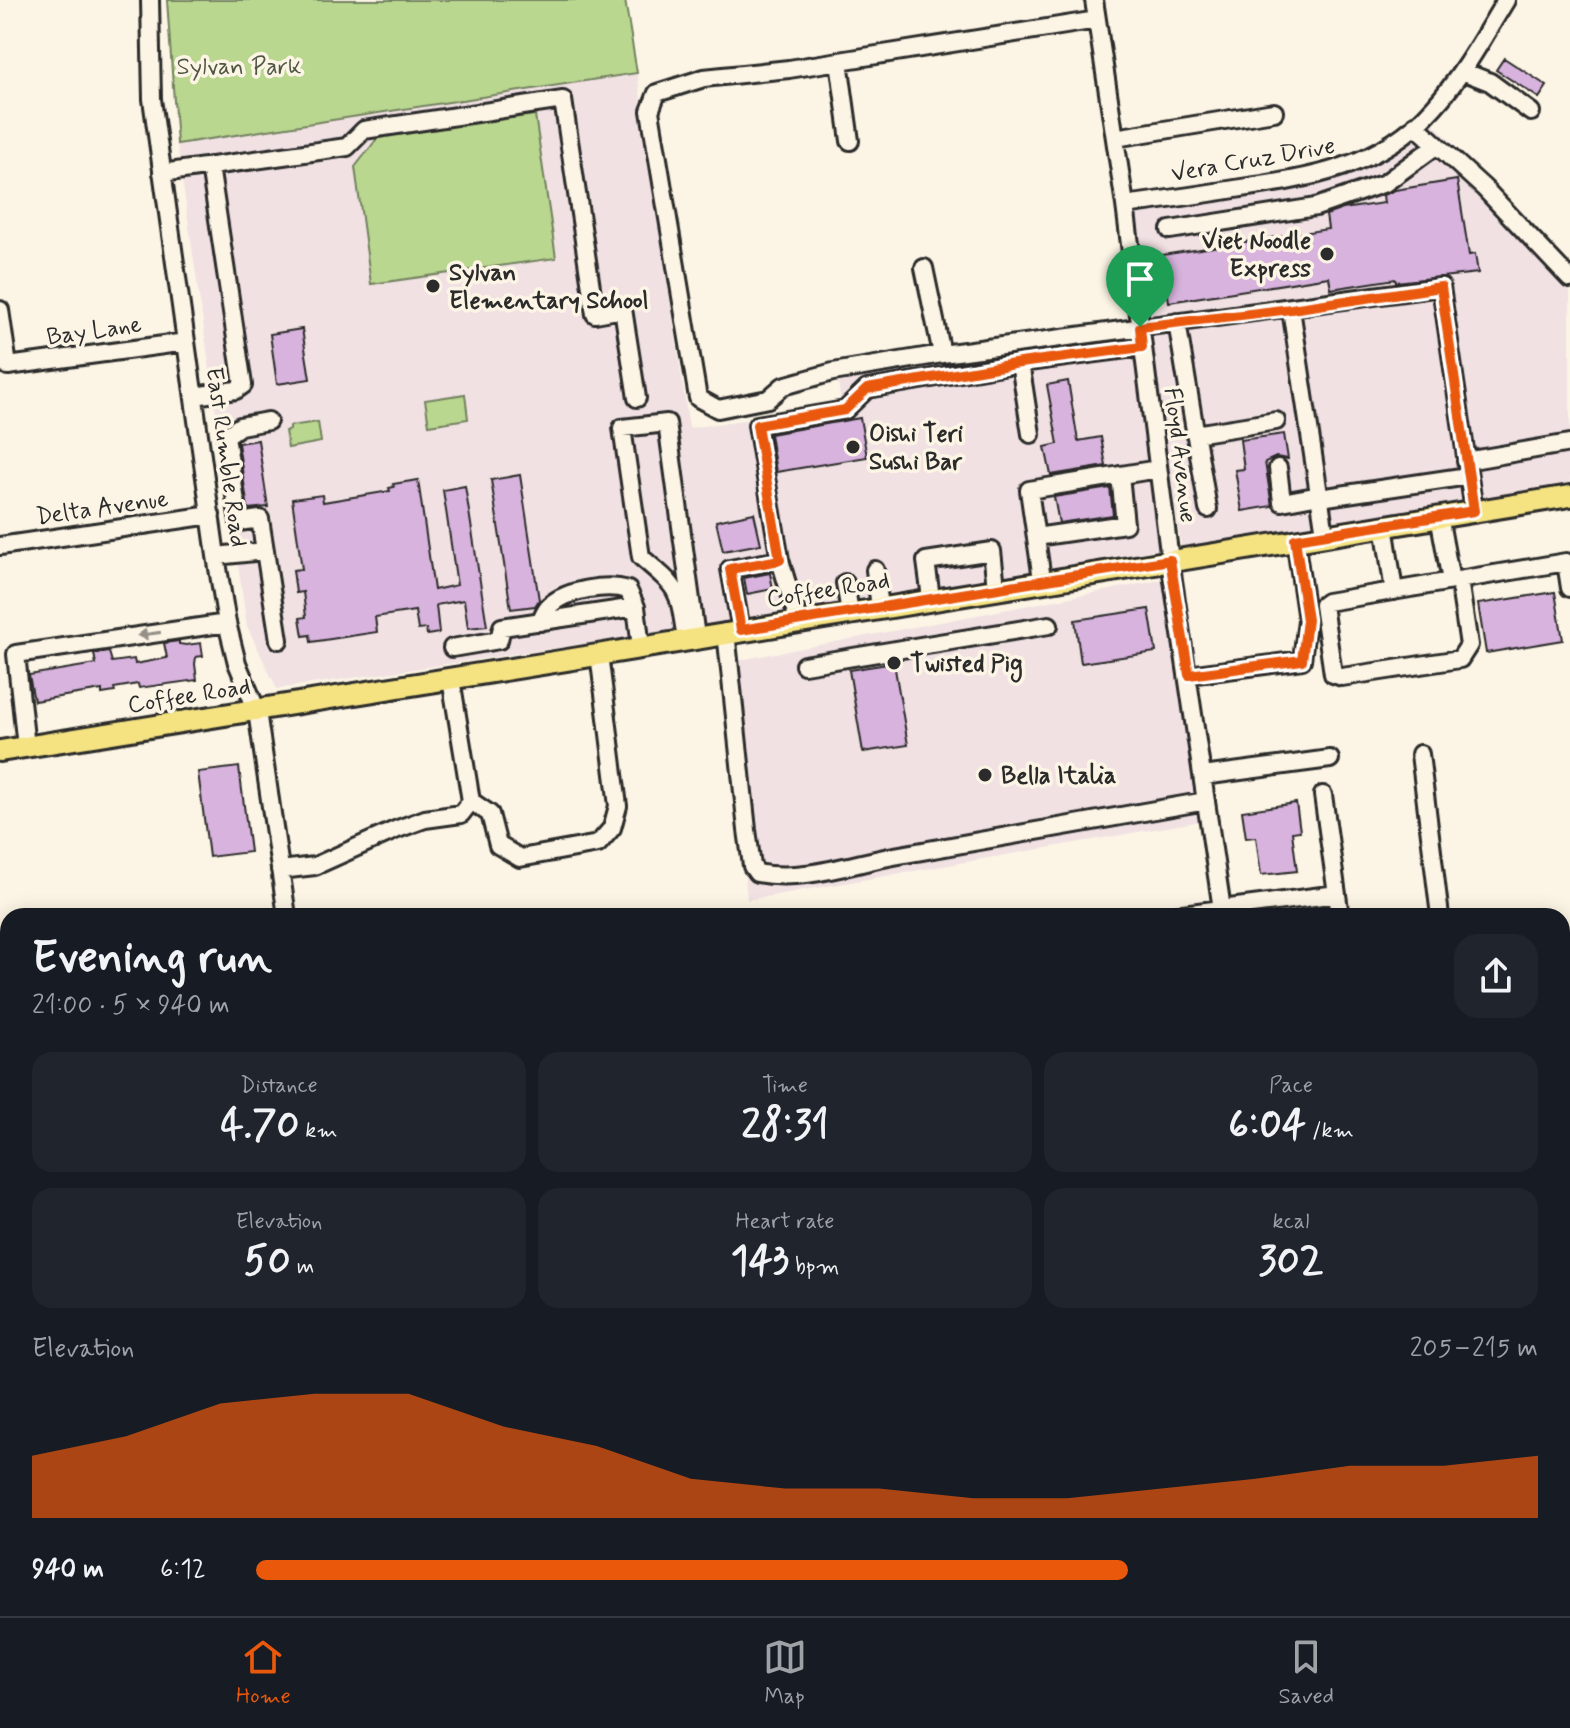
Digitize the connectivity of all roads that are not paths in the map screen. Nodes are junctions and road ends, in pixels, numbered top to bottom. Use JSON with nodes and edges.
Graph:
{"nodes":[{"id":1,"x":150,"y":0,"type":"edge"},
{"id":2,"x":1094,"y":0,"type":"edge"},
{"id":3,"x":1506,"y":0,"type":"edge"},
{"id":4,"x":1097,"y":20,"type":"junction"},
{"id":5,"x":839,"y":61,"type":"junction"},
{"id":6,"x":1462,"y":71,"type":"junction"},
{"id":7,"x":1274,"y":112,"type":"dead end"},
{"id":8,"x":1531,"y":112,"type":"dead end"},
{"id":9,"x":1415,"y":125,"type":"junction"},
{"id":10,"x":1115,"y":138,"type":"junction"},
{"id":11,"x":850,"y":141,"type":"dead end"},
{"id":12,"x":1437,"y":145,"type":"junction"},
{"id":13,"x":210,"y":166,"type":"junction"},
{"id":14,"x":162,"y":173,"type":"junction"},
{"id":15,"x":1125,"y":205,"type":"junction"},
{"id":16,"x":1170,"y":230,"type":"dead end"},
{"id":17,"x":924,"y":268,"type":"dead end"},
{"id":18,"x":1570,"y":279,"type":"edge"},
{"id":19,"x":1291,"y":309,"type":"junction"},
{"id":20,"x":0,"y":310,"type":"edge"},
{"id":21,"x":1177,"y":322,"type":"junction"},
{"id":22,"x":1140,"y":327,"type":"junction"},
{"id":23,"x":186,"y":342,"type":"junction"},
{"id":24,"x":1142,"y":347,"type":"junction"},
{"id":25,"x":942,"y":354,"type":"junction"},
{"id":26,"x":1020,"y":363,"type":"junction"},
{"id":27,"x":194,"y":396,"type":"junction"},
{"id":28,"x":637,"y":398,"type":"dead end"},
{"id":29,"x":268,"y":421,"type":"dead end"},
{"id":30,"x":1276,"y":421,"type":"dead end"},
{"id":31,"x":1031,"y":434,"type":"dead end"},
{"id":32,"x":1195,"y":434,"type":"junction"},
{"id":33,"x":226,"y":436,"type":"junction"},
{"id":34,"x":200,"y":442,"type":"junction"},
{"id":35,"x":1570,"y":443,"type":"edge"},
{"id":36,"x":1278,"y":468,"type":"dead end"},
{"id":37,"x":1467,"y":468,"type":"junction"},
{"id":38,"x":1158,"y":469,"type":"junction"},
{"id":39,"x":1120,"y":475,"type":"junction"},
{"id":40,"x":1570,"y":496,"type":"edge"},
{"id":41,"x":1320,"y":497,"type":"junction"},
{"id":42,"x":1208,"y":509,"type":"dead end"},
{"id":43,"x":1474,"y":511,"type":"junction"},
{"id":44,"x":211,"y":515,"type":"junction"},
{"id":45,"x":1439,"y":516,"type":"junction"},
{"id":46,"x":1384,"y":525,"type":"junction"},
{"id":47,"x":1325,"y":534,"type":"junction"},
{"id":48,"x":1036,"y":537,"type":"junction"},
{"id":49,"x":1295,"y":539,"type":"junction"},
{"id":50,"x":0,"y":546,"type":"edge"},
{"id":51,"x":265,"y":551,"type":"junction"},
{"id":52,"x":216,"y":556,"type":"junction"},
{"id":53,"x":780,"y":560,"type":"junction"},
{"id":54,"x":1170,"y":560,"type":"junction"},
{"id":55,"x":875,"y":570,"type":"dead end"},
{"id":56,"x":1042,"y":579,"type":"junction"},
{"id":57,"x":1455,"y":580,"type":"junction"},
{"id":58,"x":845,"y":583,"type":"dead end"},
{"id":59,"x":996,"y":587,"type":"junction"},
{"id":60,"x":1570,"y":588,"type":"edge"},
{"id":61,"x":1394,"y":591,"type":"junction"},
{"id":62,"x":931,"y":598,"type":"junction"},
{"id":63,"x":636,"y":607,"type":"junction"},
{"id":64,"x":880,"y":607,"type":"junction"},
{"id":65,"x":850,"y":612,"type":"junction"},
{"id":66,"x":798,"y":620,"type":"junction"},
{"id":67,"x":540,"y":622,"type":"junction"},
{"id":68,"x":227,"y":623,"type":"junction"},
{"id":69,"x":1049,"y":625,"type":"dead end"},
{"id":70,"x":733,"y":631,"type":"junction"},
{"id":71,"x":691,"y":638,"type":"junction"},
{"id":72,"x":279,"y":640,"type":"dead end"},
{"id":73,"x":641,"y":647,"type":"junction"},
{"id":74,"x":452,"y":648,"type":"dead end"},
{"id":75,"x":599,"y":654,"type":"junction"},
{"id":76,"x":804,"y":665,"type":"dead end"},
{"id":77,"x":1189,"y":675,"type":"junction"},
{"id":78,"x":451,"y":679,"type":"junction"},
{"id":79,"x":257,"y":711,"type":"junction"},
{"id":80,"x":26,"y":747,"type":"junction"},
{"id":81,"x":0,"y":751,"type":"edge"},
{"id":82,"x":1420,"y":754,"type":"dead end"},
{"id":83,"x":1330,"y":759,"type":"dead end"},
{"id":84,"x":1203,"y":776,"type":"junction"},
{"id":85,"x":1323,"y":795,"type":"dead end"},
{"id":86,"x":471,"y":801,"type":"junction"},
{"id":87,"x":1206,"y":801,"type":"junction"},
{"id":88,"x":280,"y":870,"type":"junction"},
{"id":89,"x":1337,"y":894,"type":"junction"},
{"id":90,"x":286,"y":908,"type":"edge"},
{"id":91,"x":1222,"y":908,"type":"edge"},
{"id":92,"x":1248,"y":908,"type":"edge"},
{"id":93,"x":1339,"y":908,"type":"edge"},
{"id":94,"x":1439,"y":908,"type":"edge"}],
"edges":[{"from":1,"to":14,"type":"street","name":"East Rumble Road"},
{"from":2,"to":4,"type":"street","name":"Floyd Avenue"},
{"from":3,"to":6,"type":"street","name":"Vera Cruz Drive"},
{"from":4,"to":5,"type":"street"},
{"from":4,"to":10,"type":"street","name":"Floyd Avenue"},
{"from":5,"to":11,"type":"street"},
{"from":5,"to":25,"type":"street"},
{"from":6,"to":8,"type":"street"},
{"from":6,"to":9,"type":"street","name":"Vera Cruz Drive"},
{"from":7,"to":10,"type":"street"},
{"from":9,"to":12,"type":"street"},
{"from":9,"to":15,"type":"street","name":"Vera Cruz Drive"},
{"from":10,"to":15,"type":"street","name":"Floyd Avenue"},
{"from":12,"to":16,"type":"street"},
{"from":12,"to":18,"type":"street"},
{"from":13,"to":14,"type":"street"},
{"from":13,"to":27,"type":"street"},
{"from":13,"to":28,"type":"street"},
{"from":14,"to":23,"type":"street","name":"East Rumble Road"},
{"from":15,"to":22,"type":"street","name":"Floyd Avenue"},
{"from":17,"to":25,"type":"street"},
{"from":19,"to":21,"type":"street"},
{"from":19,"to":37,"type":"street"},
{"from":19,"to":41,"type":"street"},
{"from":20,"to":23,"type":"street","name":"Bay Lane"},
{"from":21,"to":22,"type":"street"},
{"from":21,"to":32,"type":"street"},
{"from":22,"to":24,"type":"street","name":"Floyd Avenue"},
{"from":22,"to":25,"type":"street"},
{"from":23,"to":27,"type":"street","name":"East Rumble Road"},
{"from":24,"to":26,"type":"street"},
{"from":24,"to":38,"type":"street","name":"Floyd Avenue"},
{"from":26,"to":31,"type":"street"},
{"from":26,"to":53,"type":"street"},
{"from":27,"to":34,"type":"street","name":"East Rumble Road"},
{"from":29,"to":33,"type":"street"},
{"from":30,"to":32,"type":"street"},
{"from":32,"to":42,"type":"street"},
{"from":33,"to":34,"type":"street"},
{"from":33,"to":51,"type":"street"},
{"from":34,"to":44,"type":"street","name":"East Rumble Road"},
{"from":35,"to":37,"type":"street"},
{"from":36,"to":41,"type":"street"},
{"from":37,"to":41,"type":"street"},
{"from":37,"to":43,"type":"street"},
{"from":38,"to":39,"type":"street"},
{"from":38,"to":54,"type":"street","name":"Floyd Avenue"},
{"from":39,"to":48,"type":"street"},
{"from":39,"to":48,"type":"street"},
{"from":40,"to":43,"type":"main road","name":"Coffee Road"},
{"from":41,"to":47,"type":"street"},
{"from":43,"to":45,"type":"main road","name":"Coffee Road"},
{"from":44,"to":50,"type":"street","name":"Delta Avenue"},
{"from":44,"to":52,"type":"street","name":"East Rumble Road"},
{"from":45,"to":46,"type":"main road","name":"Coffee Road"},
{"from":45,"to":57,"type":"street"},
{"from":46,"to":47,"type":"main road","name":"Coffee Road"},
{"from":46,"to":61,"type":"street"},
{"from":47,"to":49,"type":"main road","name":"Coffee Road"},
{"from":48,"to":56,"type":"street"},
{"from":49,"to":54,"type":"main road","name":"Coffee Road"},
{"from":49,"to":77,"type":"street"},
{"from":51,"to":52,"type":"street"},
{"from":51,"to":72,"type":"street"},
{"from":52,"to":68,"type":"street","name":"East Rumble Road"},
{"from":53,"to":66,"type":"street"},
{"from":53,"to":70,"type":"street"},
{"from":54,"to":56,"type":"main road","name":"Coffee Road"},
{"from":54,"to":77,"type":"street","name":"Floyd Avenue"},
{"from":55,"to":64,"type":"street"},
{"from":56,"to":59,"type":"main road","name":"Coffee Road"},
{"from":57,"to":60,"type":"street"},
{"from":57,"to":61,"type":"street"},
{"from":57,"to":61,"type":"street"},
{"from":58,"to":65,"type":"street"},
{"from":59,"to":62,"type":"main road","name":"Coffee Road"},
{"from":59,"to":62,"type":"street"},
{"from":62,"to":64,"type":"main road","name":"Coffee Road"},
{"from":63,"to":67,"type":"street"},
{"from":63,"to":67,"type":"street"},
{"from":63,"to":73,"type":"street"},
{"from":64,"to":65,"type":"main road","name":"Coffee Road"},
{"from":65,"to":66,"type":"main road","name":"Coffee Road"},
{"from":66,"to":70,"type":"main road","name":"Coffee Road"},
{"from":67,"to":74,"type":"street"},
{"from":68,"to":79,"type":"street","name":"East Rumble Road"},
{"from":68,"to":80,"type":"street","one_way":true},
{"from":69,"to":76,"type":"street"},
{"from":70,"to":71,"type":"main road","name":"Coffee Road"},
{"from":70,"to":87,"type":"street"},
{"from":71,"to":71,"type":"street"},
{"from":71,"to":73,"type":"main road","name":"Coffee Road"},
{"from":73,"to":75,"type":"main road","name":"Coffee Road"},
{"from":75,"to":78,"type":"main road","name":"Coffee Road"},
{"from":75,"to":86,"type":"street"},
{"from":77,"to":84,"type":"street","name":"Floyd Avenue"},
{"from":78,"to":79,"type":"main road","name":"Coffee Road"},
{"from":78,"to":86,"type":"street"},
{"from":79,"to":80,"type":"main road","name":"Coffee Road"},
{"from":79,"to":88,"type":"street","name":"East Rumble Road"},
{"from":80,"to":81,"type":"main road","name":"Coffee Road"},
{"from":82,"to":94,"type":"street"},
{"from":83,"to":84,"type":"street"},
{"from":84,"to":87,"type":"street","name":"Floyd Avenue"},
{"from":85,"to":89,"type":"street"},
{"from":86,"to":88,"type":"street"},
{"from":87,"to":91,"type":"street","name":"Floyd Avenue"},
{"from":88,"to":90,"type":"street","name":"East Rumble Road"},
{"from":89,"to":92,"type":"street"},
{"from":89,"to":93,"type":"street"}]}
